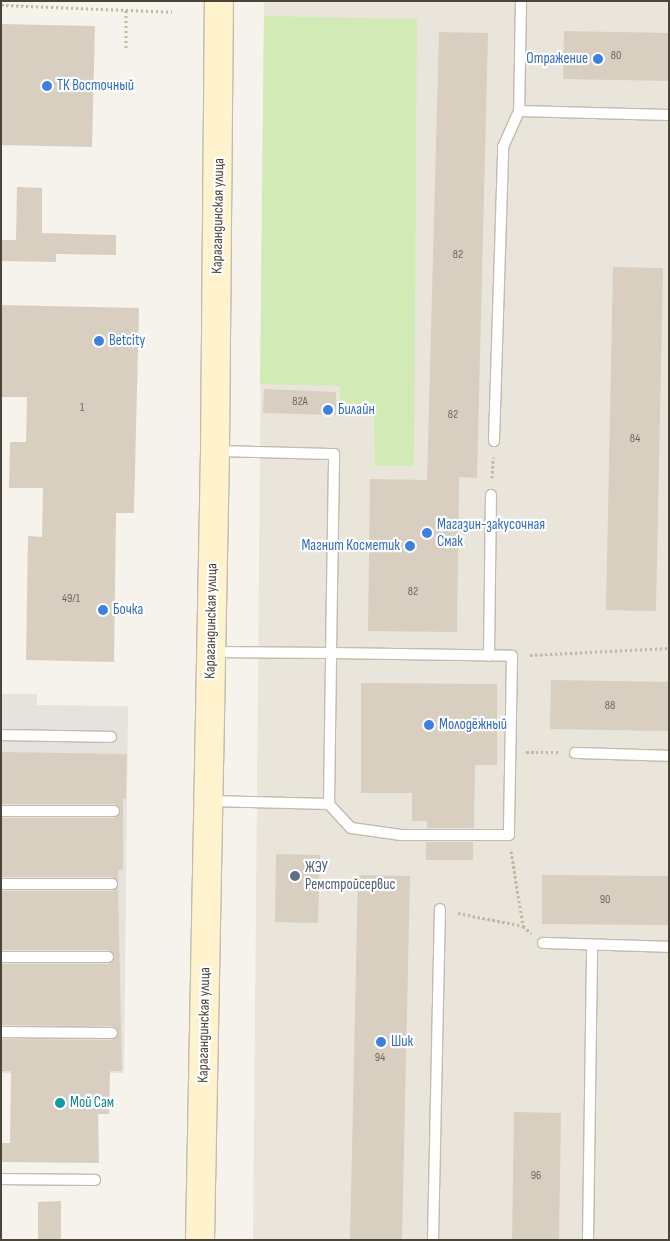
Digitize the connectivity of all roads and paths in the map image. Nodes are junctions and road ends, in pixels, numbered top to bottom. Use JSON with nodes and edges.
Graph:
{"nodes":[{"id":1,"x":219,"y":1,"type":"edge"},
{"id":2,"x":521,"y":1,"type":"edge"},
{"id":3,"x":1,"y":5,"type":"edge"},
{"id":4,"x":126,"y":10,"type":"junction"},
{"id":5,"x":172,"y":12,"type":"dead end"},
{"id":6,"x":126,"y":49,"type":"dead end"},
{"id":7,"x":519,"y":111,"type":"junction"},
{"id":8,"x":669,"y":115,"type":"edge"},
{"id":9,"x":494,"y":441,"type":"joint"},
{"id":10,"x":215,"y":451,"type":"junction"},
{"id":11,"x":491,"y":495,"type":"joint"},
{"id":12,"x":669,"y":648,"type":"edge"},
{"id":13,"x":210,"y":652,"type":"junction"},
{"id":14,"x":331,"y":653,"type":"junction"},
{"id":15,"x":489,"y":656,"type":"junction"},
{"id":16,"x":512,"y":656,"type":"junction"},
{"id":17,"x":1,"y":735,"type":"edge"},
{"id":18,"x":110,"y":737,"type":"dead end"},
{"id":19,"x":511,"y":752,"type":"junction"},
{"id":20,"x":575,"y":753,"type":"joint"},
{"id":21,"x":669,"y":756,"type":"edge"},
{"id":22,"x":208,"y":801,"type":"junction"},
{"id":23,"x":329,"y":804,"type":"junction"},
{"id":24,"x":1,"y":810,"type":"edge"},
{"id":25,"x":114,"y":811,"type":"dead end"},
{"id":26,"x":509,"y":835,"type":"junction"},
{"id":27,"x":1,"y":884,"type":"edge"},
{"id":28,"x":112,"y":884,"type":"dead end"},
{"id":29,"x":440,"y":909,"type":"joint"},
{"id":30,"x":523,"y":926,"type":"junction"},
{"id":31,"x":543,"y":943,"type":"joint"},
{"id":32,"x":592,"y":946,"type":"junction"},
{"id":33,"x":669,"y":946,"type":"edge"},
{"id":34,"x":1,"y":957,"type":"edge"},
{"id":35,"x":108,"y":957,"type":"dead end"},
{"id":36,"x":1,"y":1032,"type":"edge"},
{"id":37,"x":112,"y":1033,"type":"dead end"},
{"id":38,"x":1,"y":1179,"type":"edge"},
{"id":39,"x":95,"y":1180,"type":"dead end"},
{"id":40,"x":200,"y":1240,"type":"edge"},
{"id":41,"x":433,"y":1240,"type":"edge"},
{"id":42,"x":588,"y":1240,"type":"edge"}],
"edges":[{"from":1,"to":10,"type":"main road","name":"Карагандинская улица"},
{"from":2,"to":7,"type":"lane"},
{"from":3,"to":4,"type":"path"},
{"from":4,"to":5,"type":"path"},
{"from":4,"to":6,"type":"path"},
{"from":7,"to":8,"type":"lane"},
{"from":7,"to":9,"type":"lane"},
{"from":9,"to":11,"type":"path"},
{"from":10,"to":13,"type":"main road","name":"Карагандинская улица"},
{"from":10,"to":14,"type":"lane"},
{"from":11,"to":15,"type":"lane"},
{"from":12,"to":16,"type":"path"},
{"from":13,"to":14,"type":"lane"},
{"from":13,"to":22,"type":"main road","name":"Карагандинская улица"},
{"from":14,"to":15,"type":"lane"},
{"from":14,"to":23,"type":"lane"},
{"from":15,"to":16,"type":"lane"},
{"from":16,"to":19,"type":"lane"},
{"from":17,"to":18,"type":"lane"},
{"from":19,"to":20,"type":"path"},
{"from":19,"to":26,"type":"lane"},
{"from":20,"to":21,"type":"lane"},
{"from":22,"to":23,"type":"lane"},
{"from":22,"to":40,"type":"main road","name":"Карагандинская улица"},
{"from":23,"to":26,"type":"lane"},
{"from":24,"to":25,"type":"lane"},
{"from":26,"to":30,"type":"path"},
{"from":27,"to":28,"type":"lane"},
{"from":29,"to":30,"type":"path"},
{"from":29,"to":41,"type":"lane"},
{"from":30,"to":31,"type":"path"},
{"from":31,"to":32,"type":"lane"},
{"from":32,"to":33,"type":"lane"},
{"from":32,"to":42,"type":"lane"},
{"from":34,"to":35,"type":"lane"},
{"from":36,"to":37,"type":"lane"},
{"from":38,"to":39,"type":"lane"}]}
